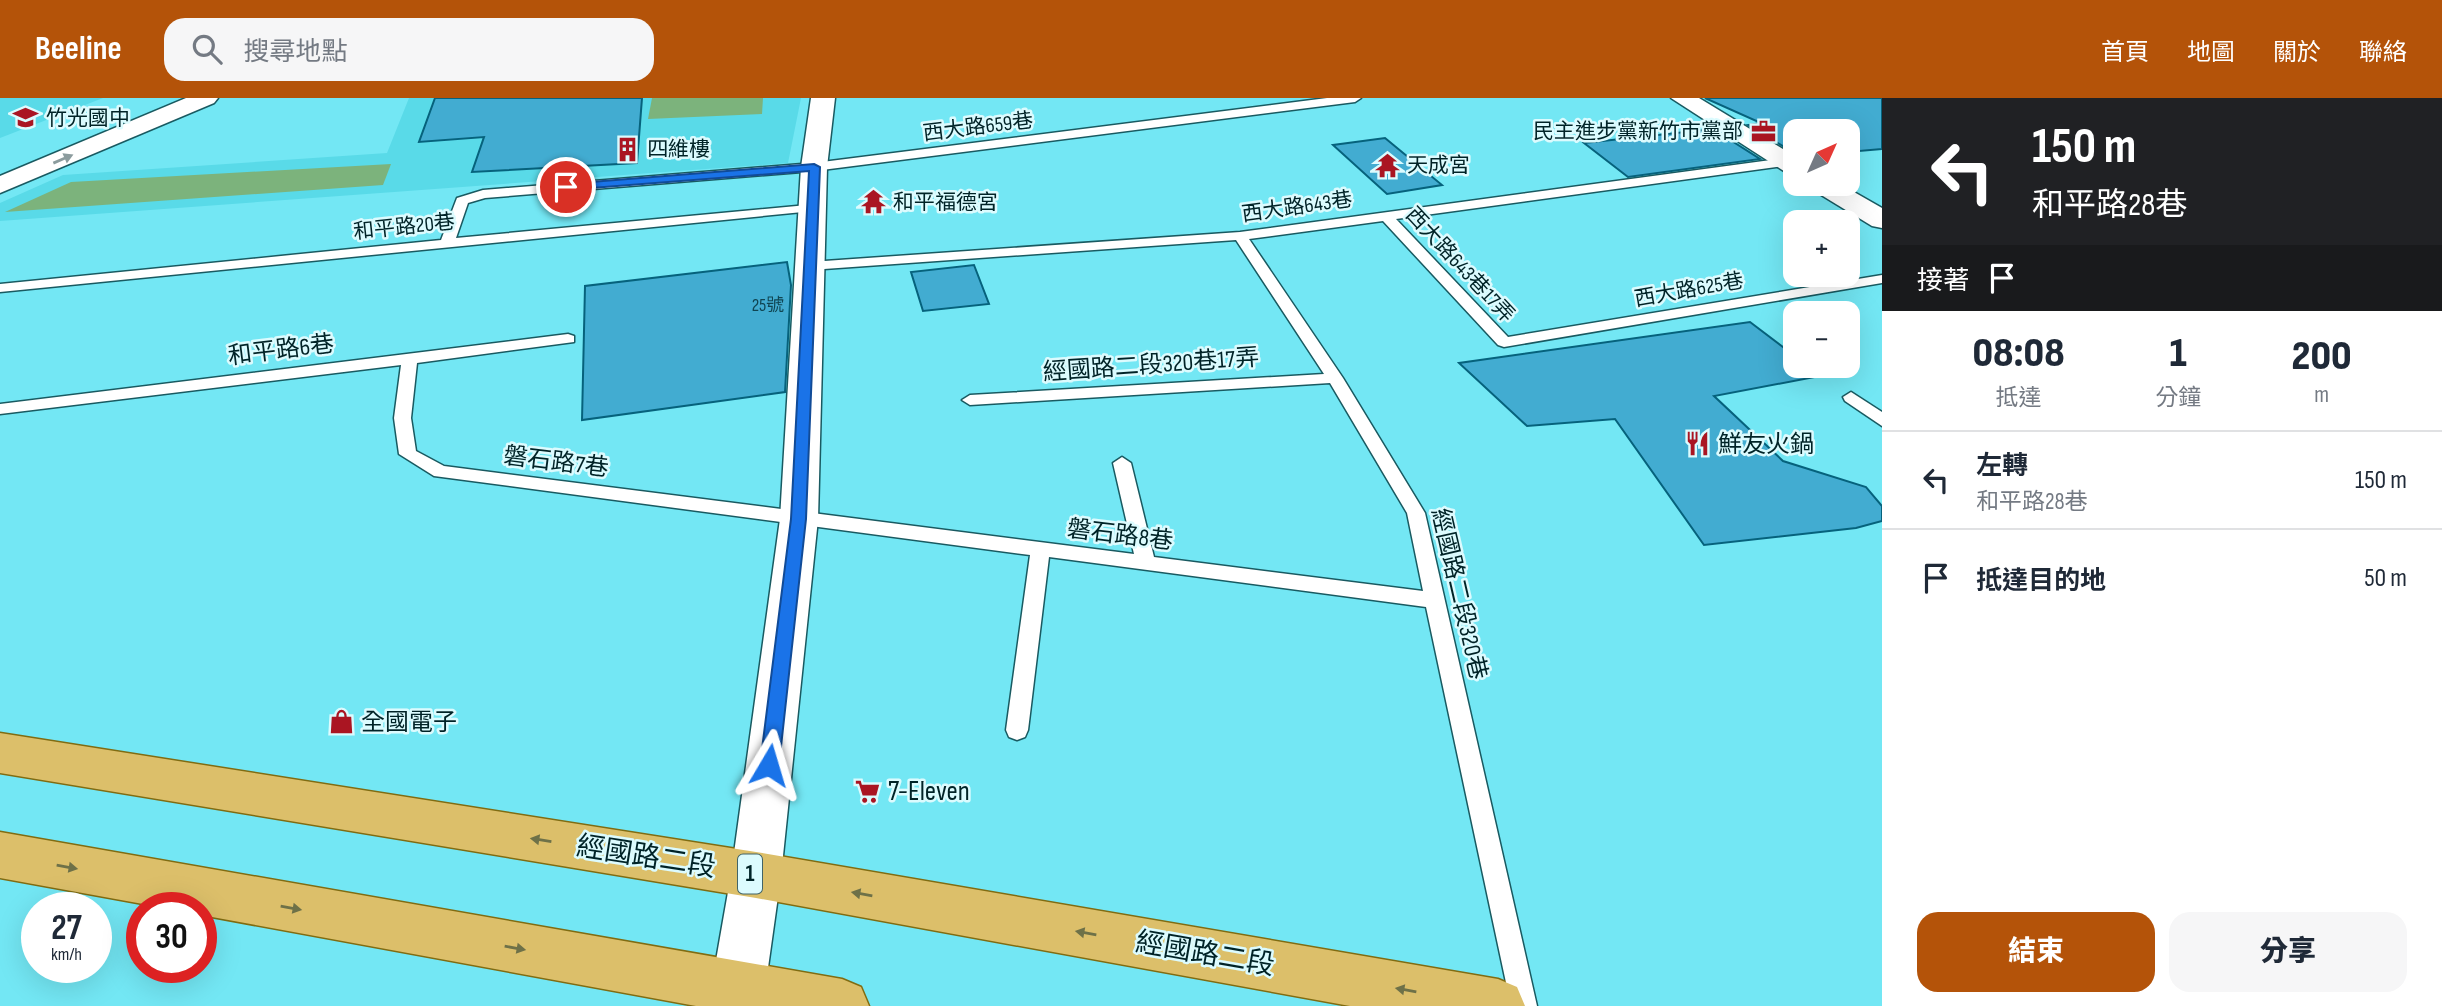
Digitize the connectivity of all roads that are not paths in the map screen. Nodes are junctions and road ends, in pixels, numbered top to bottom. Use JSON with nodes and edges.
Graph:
{"nodes":[{"id":1,"x":147,"y":98,"type":"edge"},
{"id":2,"x":206,"y":98,"type":"edge"},
{"id":3,"x":823,"y":98,"type":"edge"},
{"id":4,"x":1355,"y":98,"type":"edge"},
{"id":5,"x":1683,"y":98,"type":"edge"},
{"id":6,"x":98,"y":118,"type":"dead end"},
{"id":7,"x":1783,"y":160,"type":"edge"},
{"id":8,"x":1783,"y":166,"type":"edge"},
{"id":9,"x":814,"y":167,"type":"junction"},
{"id":10,"x":0,"y":185,"type":"edge"},
{"id":11,"x":1842,"y":196,"type":"edge"},
{"id":12,"x":813,"y":206,"type":"junction"},
{"id":13,"x":1386,"y":216,"type":"junction"},
{"id":14,"x":1882,"y":220,"type":"edge"},
{"id":15,"x":1240,"y":236,"type":"junction"},
{"id":16,"x":447,"y":244,"type":"junction"},
{"id":17,"x":810,"y":266,"type":"junction"},
{"id":18,"x":1882,"y":279,"type":"edge"},
{"id":19,"x":0,"y":288,"type":"edge"},
{"id":20,"x":568,"y":339,"type":"dead end"},
{"id":21,"x":1504,"y":342,"type":"joint"},
{"id":22,"x":410,"y":358,"type":"junction"},
{"id":23,"x":1335,"y":378,"type":"junction"},
{"id":24,"x":1851,"y":397,"type":"dead end"},
{"id":25,"x":970,"y":400,"type":"dead end"},
{"id":26,"x":0,"y":409,"type":"edge"},
{"id":27,"x":1882,"y":420,"type":"edge"},
{"id":28,"x":1122,"y":463,"type":"dead end"},
{"id":29,"x":799,"y":519,"type":"junction"},
{"id":30,"x":1040,"y":550,"type":"junction"},
{"id":31,"x":1146,"y":564,"type":"junction"},
{"id":32,"x":1435,"y":600,"type":"junction"},
{"id":33,"x":1017,"y":730,"type":"dead end"},
{"id":34,"x":0,"y":753,"type":"edge"},
{"id":35,"x":0,"y":855,"type":"edge"},
{"id":36,"x":756,"y":875,"type":"junction"},
{"id":37,"x":737,"y":998,"type":"edge"},
{"id":38,"x":842,"y":1006,"type":"edge"},
{"id":39,"x":1498,"y":1006,"type":"edge"},
{"id":40,"x":1524,"y":1006,"type":"edge"}],
"edges":[{"from":1,"to":6,"type":"street"},
{"from":10,"to":2,"type":"street","one_way":true},
{"from":3,"to":9,"type":"street"},
{"from":4,"to":9,"type":"lane","name":"西大路659巷"},
{"from":5,"to":7,"type":"street"},
{"from":8,"to":13,"type":"lane","name":"西大路643巷"},
{"from":9,"to":12,"type":"street"},
{"from":9,"to":16,"type":"lane","name":"西大路659巷"},
{"from":11,"to":14,"type":"street"},
{"from":12,"to":16,"type":"lane","name":"和平路20巷"},
{"from":12,"to":17,"type":"street"},
{"from":13,"to":15,"type":"lane","name":"西大路643巷"},
{"from":13,"to":21,"type":"lane","name":"西大路643巷17弄"},
{"from":15,"to":17,"type":"lane","name":"西大路643巷"},
{"from":15,"to":23,"type":"lane","name":"經國路二段320巷"},
{"from":16,"to":19,"type":"lane","name":"和平路20巷"},
{"from":17,"to":29,"type":"street"},
{"from":18,"to":21,"type":"lane","name":"西大路625巷"},
{"from":20,"to":22,"type":"lane","name":"和平路6巷"},
{"from":22,"to":26,"type":"lane","name":"和平路6巷"},
{"from":22,"to":29,"type":"lane","name":"磐石路7巷"},
{"from":23,"to":25,"type":"lane","name":"經國路二段320巷17弄"},
{"from":23,"to":32,"type":"lane","name":"經國路二段320巷"},
{"from":24,"to":27,"type":"lane"},
{"from":28,"to":31,"type":"lane"},
{"from":29,"to":30,"type":"lane","name":"磐石路8巷"},
{"from":29,"to":36,"type":"street"},
{"from":30,"to":31,"type":"lane","name":"磐石路8巷"},
{"from":30,"to":33,"type":"lane"},
{"from":31,"to":32,"type":"lane","name":"磐石路8巷"},
{"from":32,"to":40,"type":"lane","name":"經國路二段320巷"},
{"from":36,"to":34,"type":"main road","name":"經國路二段","number":"1","one_way":true},
{"from":35,"to":37,"type":"main road","one_way":true},
{"from":36,"to":37,"type":"street"},
{"from":39,"to":36,"type":"main road","name":"經國路二段","number":"1","one_way":true},
{"from":37,"to":38,"type":"main road"}]}
